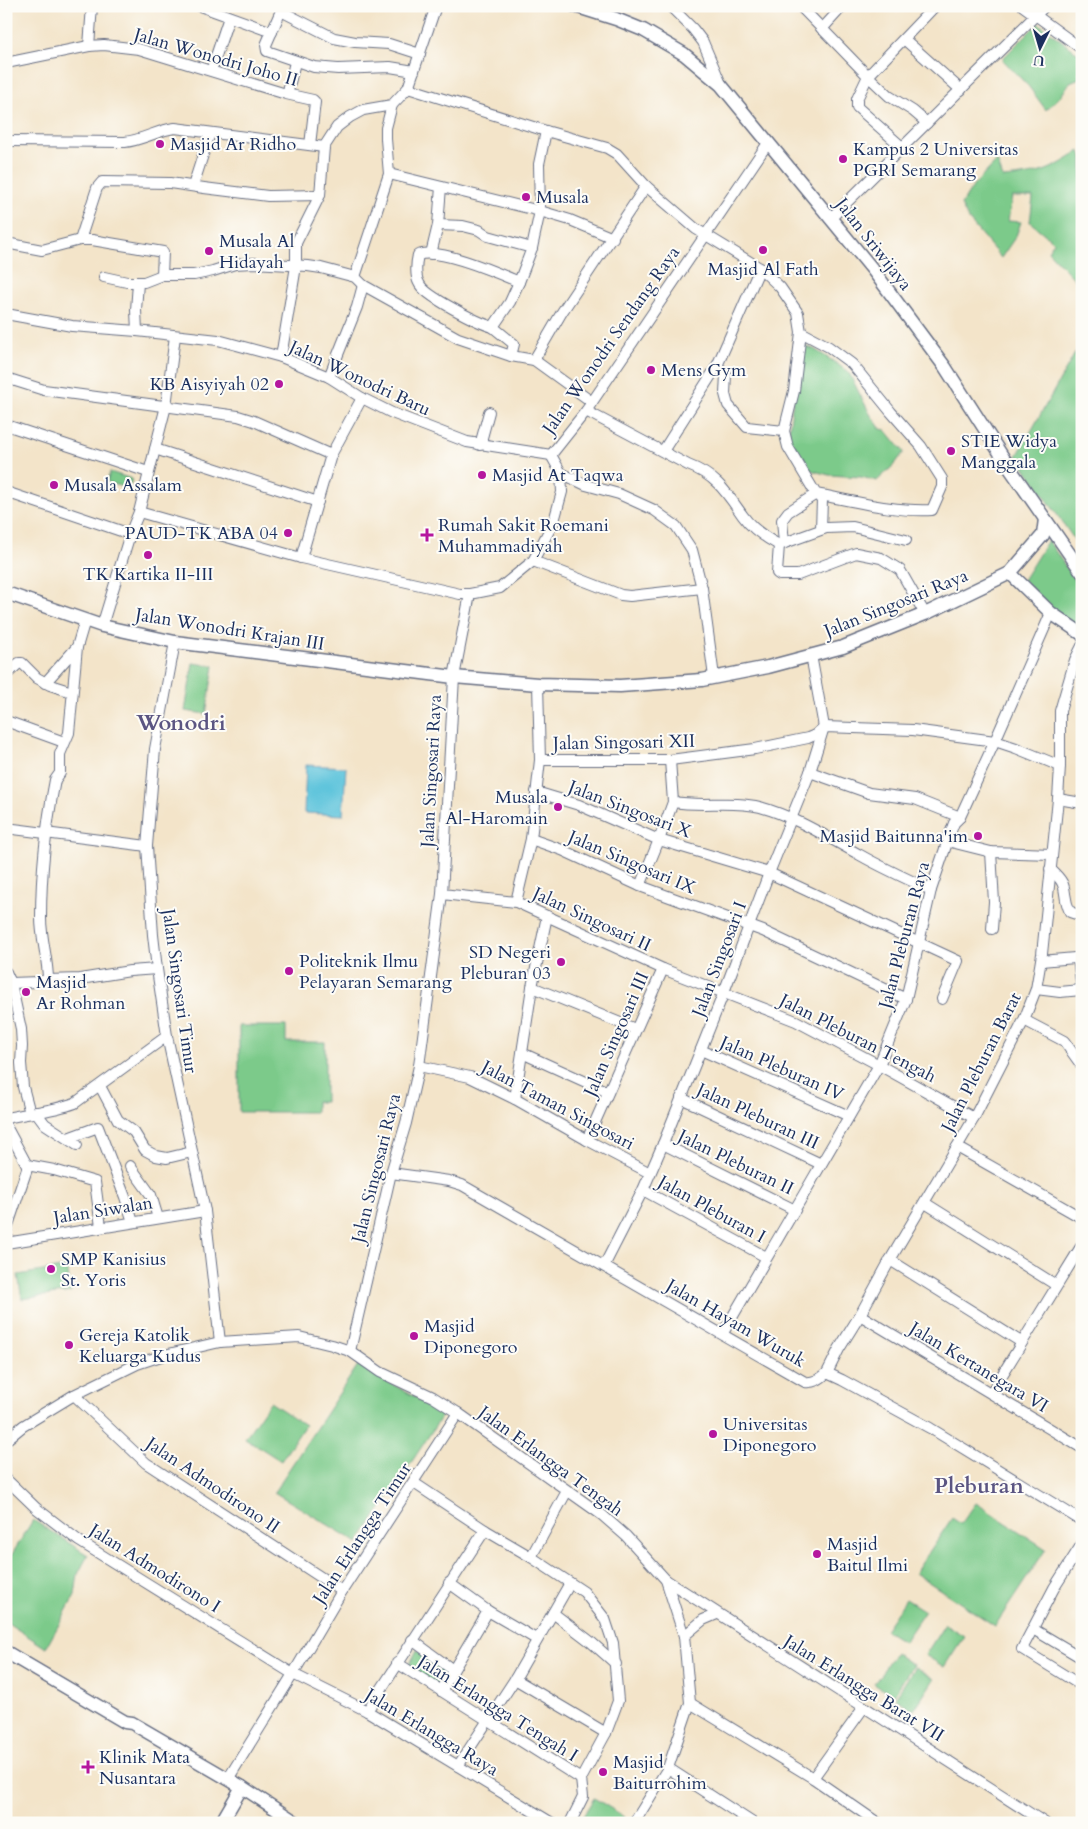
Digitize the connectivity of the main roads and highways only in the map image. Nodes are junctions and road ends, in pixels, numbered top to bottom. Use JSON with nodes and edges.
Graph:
{"nodes":[{"id":1,"x":575,"y":6,"type":"edge"},
{"id":2,"x":1049,"y":535,"type":"junction"},
{"id":3,"x":1082,"y":572,"type":"edge"},
{"id":4,"x":1010,"y":573,"type":"junction"},
{"id":5,"x":6,"y":593,"type":"edge"},
{"id":6,"x":1082,"y":634,"type":"edge"},
{"id":7,"x":454,"y":677,"type":"joint"},
{"id":8,"x":6,"y":1652,"type":"edge"},
{"id":9,"x":240,"y":1790,"type":"junction"},
{"id":10,"x":221,"y":1823,"type":"edge"},
{"id":11,"x":287,"y":1823,"type":"edge"},
{"id":12,"x":297,"y":1823,"type":"edge"}],
"edges":[{"from":1,"to":2,"type":"main road","name":"Jalan Sriwijaya"},
{"from":2,"to":3,"type":"main road"},
{"from":2,"to":4,"type":"main road","name":"Jalan Singosari Raya"},
{"from":4,"to":6,"type":"main road"},
{"from":4,"to":7,"type":"main road","name":"Jalan Singosari Raya"},
{"from":5,"to":7,"type":"main road","name":"Jalan Wonodri Krajan III"},
{"from":8,"to":9,"type":"main road"},
{"from":9,"to":10,"type":"main road"},
{"from":9,"to":11,"type":"main road"},
{"from":9,"to":12,"type":"main road"}]}
